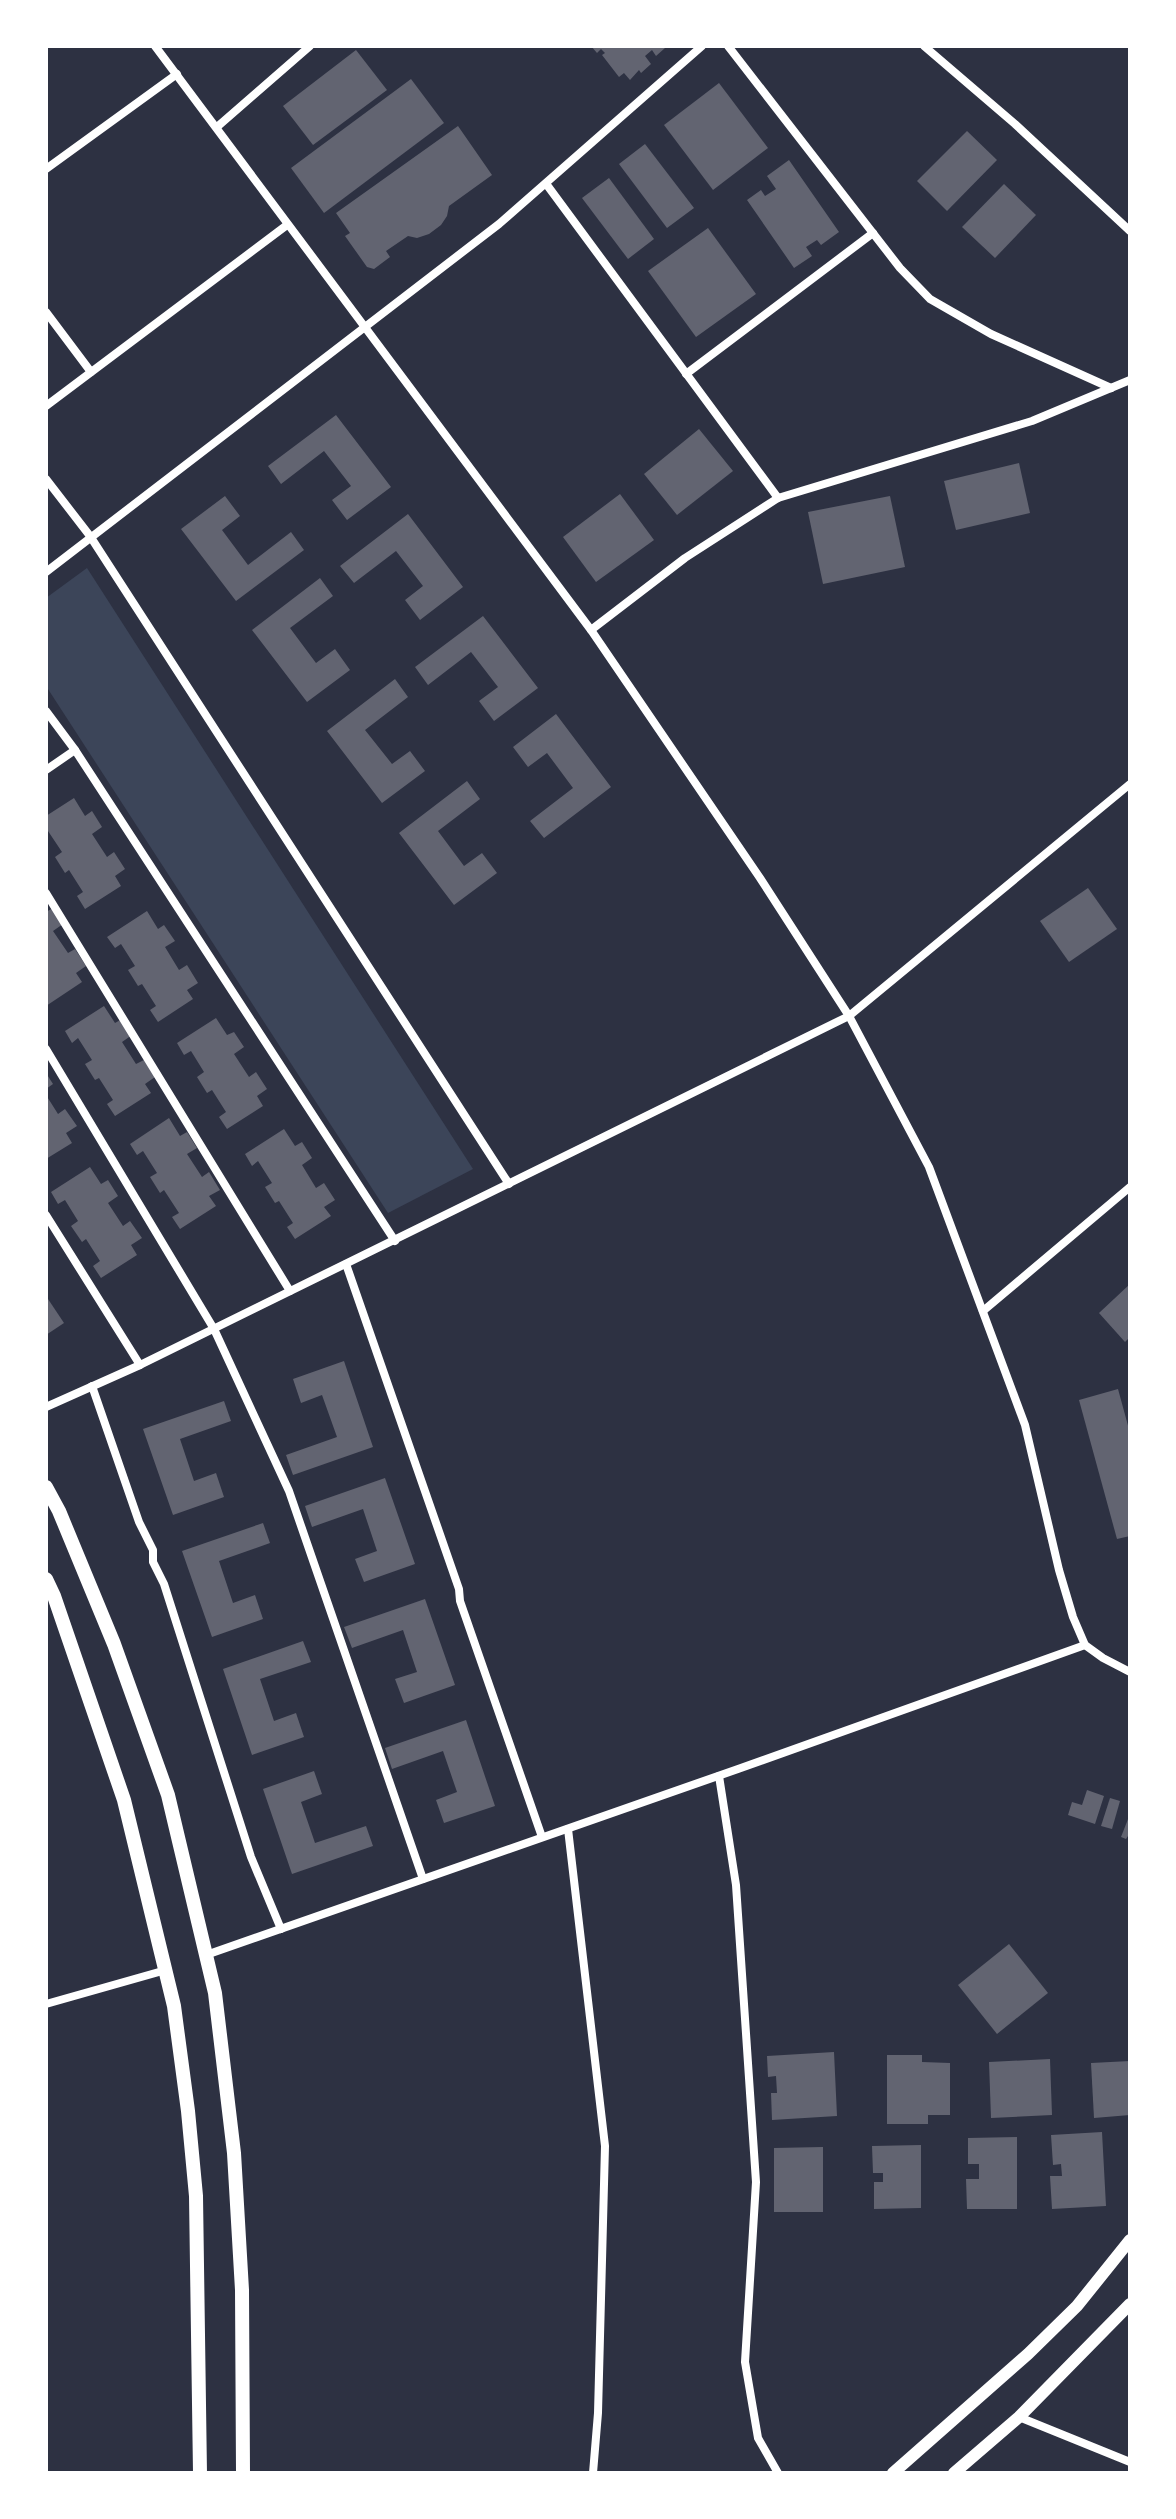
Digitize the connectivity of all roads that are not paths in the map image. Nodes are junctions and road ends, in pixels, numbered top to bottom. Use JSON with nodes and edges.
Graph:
{"nodes":[{"id":1,"x":155,"y":46,"type":"edge"},
{"id":2,"x":310,"y":46,"type":"edge"},
{"id":3,"x":702,"y":46,"type":"edge"},
{"id":4,"x":728,"y":46,"type":"edge"},
{"id":5,"x":924,"y":46,"type":"edge"},
{"id":6,"x":177,"y":74,"type":"junction"},
{"id":7,"x":217,"y":127,"type":"junction"},
{"id":8,"x":46,"y":169,"type":"edge"},
{"id":9,"x":547,"y":185,"type":"junction"},
{"id":10,"x":287,"y":225,"type":"junction"},
{"id":11,"x":1130,"y":231,"type":"edge"},
{"id":12,"x":873,"y":233,"type":"junction"},
{"id":13,"x":46,"y":312,"type":"edge"},
{"id":14,"x":365,"y":327,"type":"junction"},
{"id":15,"x":91,"y":372,"type":"junction"},
{"id":16,"x":686,"y":374,"type":"junction"},
{"id":17,"x":1130,"y":380,"type":"edge"},
{"id":18,"x":1111,"y":388,"type":"junction"},
{"id":19,"x":46,"y":406,"type":"edge"},
{"id":20,"x":46,"y":479,"type":"edge"},
{"id":21,"x":778,"y":498,"type":"junction"},
{"id":22,"x":90,"y":536,"type":"junction"},
{"id":23,"x":46,"y":572,"type":"edge"},
{"id":24,"x":591,"y":630,"type":"junction"},
{"id":25,"x":46,"y":711,"type":"edge"},
{"id":26,"x":75,"y":750,"type":"junction"},
{"id":27,"x":46,"y":770,"type":"edge"},
{"id":28,"x":1130,"y":784,"type":"edge"},
{"id":29,"x":46,"y":893,"type":"edge"},
{"id":30,"x":849,"y":1016,"type":"junction"},
{"id":31,"x":46,"y":1049,"type":"edge"},
{"id":32,"x":509,"y":1184,"type":"junction"},
{"id":33,"x":1130,"y":1187,"type":"edge"},
{"id":34,"x":46,"y":1215,"type":"edge"},
{"id":35,"x":395,"y":1241,"type":"junction"},
{"id":36,"x":346,"y":1264,"type":"junction"},
{"id":37,"x":290,"y":1291,"type":"junction"},
{"id":38,"x":983,"y":1311,"type":"junction"},
{"id":39,"x":214,"y":1329,"type":"junction"},
{"id":40,"x":140,"y":1365,"type":"junction"},
{"id":41,"x":92,"y":1386,"type":"junction"},
{"id":42,"x":46,"y":1407,"type":"edge"},
{"id":43,"x":46,"y":1487,"type":"edge"},
{"id":44,"x":46,"y":1579,"type":"edge"},
{"id":45,"x":1085,"y":1645,"type":"junction"},
{"id":46,"x":1130,"y":1672,"type":"edge"},
{"id":47,"x":719,"y":1776,"type":"junction"},
{"id":48,"x":568,"y":1829,"type":"junction"},
{"id":49,"x":542,"y":1837,"type":"junction"},
{"id":50,"x":423,"y":1879,"type":"junction"},
{"id":51,"x":281,"y":1929,"type":"junction"},
{"id":52,"x":206,"y":1955,"type":"junction"},
{"id":53,"x":166,"y":1970,"type":"junction"},
{"id":54,"x":46,"y":2004,"type":"edge"},
{"id":55,"x":1130,"y":2240,"type":"edge"},
{"id":56,"x":1130,"y":2304,"type":"edge"},
{"id":57,"x":1019,"y":2417,"type":"junction"},
{"id":58,"x":1130,"y":2462,"type":"edge"},
{"id":59,"x":200,"y":2473,"type":"edge"},
{"id":60,"x":243,"y":2473,"type":"edge"},
{"id":61,"x":593,"y":2473,"type":"edge"},
{"id":62,"x":778,"y":2473,"type":"edge"},
{"id":63,"x":893,"y":2473,"type":"edge"},
{"id":64,"x":954,"y":2473,"type":"edge"}],
"edges":[{"from":1,"to":6,"type":"street"},
{"from":2,"to":7,"type":"street"},
{"from":3,"to":9,"type":"street"},
{"from":4,"to":12,"type":"street"},
{"from":5,"to":11,"type":"street"},
{"from":6,"to":7,"type":"street"},
{"from":6,"to":8,"type":"street"},
{"from":7,"to":10,"type":"street"},
{"from":9,"to":14,"type":"street"},
{"from":9,"to":16,"type":"street"},
{"from":10,"to":14,"type":"street"},
{"from":10,"to":15,"type":"street"},
{"from":12,"to":16,"type":"street"},
{"from":12,"to":18,"type":"street"},
{"from":13,"to":15,"type":"street"},
{"from":14,"to":22,"type":"street"},
{"from":14,"to":24,"type":"street"},
{"from":15,"to":19,"type":"street"},
{"from":16,"to":21,"type":"street"},
{"from":17,"to":18,"type":"street"},
{"from":18,"to":21,"type":"street"},
{"from":20,"to":22,"type":"street"},
{"from":21,"to":24,"type":"street"},
{"from":22,"to":23,"type":"street"},
{"from":22,"to":32,"type":"street"},
{"from":24,"to":30,"type":"street"},
{"from":25,"to":26,"type":"street"},
{"from":26,"to":27,"type":"street"},
{"from":26,"to":35,"type":"street"},
{"from":28,"to":30,"type":"street"},
{"from":29,"to":37,"type":"street"},
{"from":30,"to":32,"type":"street"},
{"from":30,"to":38,"type":"street"},
{"from":31,"to":39,"type":"street"},
{"from":32,"to":35,"type":"street"},
{"from":33,"to":38,"type":"street"},
{"from":34,"to":40,"type":"street"},
{"from":35,"to":36,"type":"street"},
{"from":36,"to":37,"type":"street"},
{"from":36,"to":49,"type":"street"},
{"from":37,"to":39,"type":"street"},
{"from":38,"to":45,"type":"street"},
{"from":39,"to":40,"type":"street"},
{"from":39,"to":50,"type":"street"},
{"from":40,"to":41,"type":"street"},
{"from":41,"to":42,"type":"street"},
{"from":41,"to":51,"type":"street"},
{"from":43,"to":52,"type":"main road"},
{"from":44,"to":53,"type":"main road"},
{"from":45,"to":46,"type":"street"},
{"from":45,"to":47,"type":"street"},
{"from":47,"to":48,"type":"street"},
{"from":47,"to":62,"type":"street"},
{"from":48,"to":49,"type":"street"},
{"from":48,"to":61,"type":"street"},
{"from":49,"to":50,"type":"street"},
{"from":50,"to":51,"type":"street"},
{"from":51,"to":52,"type":"street"},
{"from":52,"to":60,"type":"main road"},
{"from":53,"to":54,"type":"street"},
{"from":53,"to":59,"type":"main road"},
{"from":55,"to":63,"type":"street"},
{"from":56,"to":57,"type":"street"},
{"from":57,"to":58,"type":"street"},
{"from":57,"to":64,"type":"street"}]}
